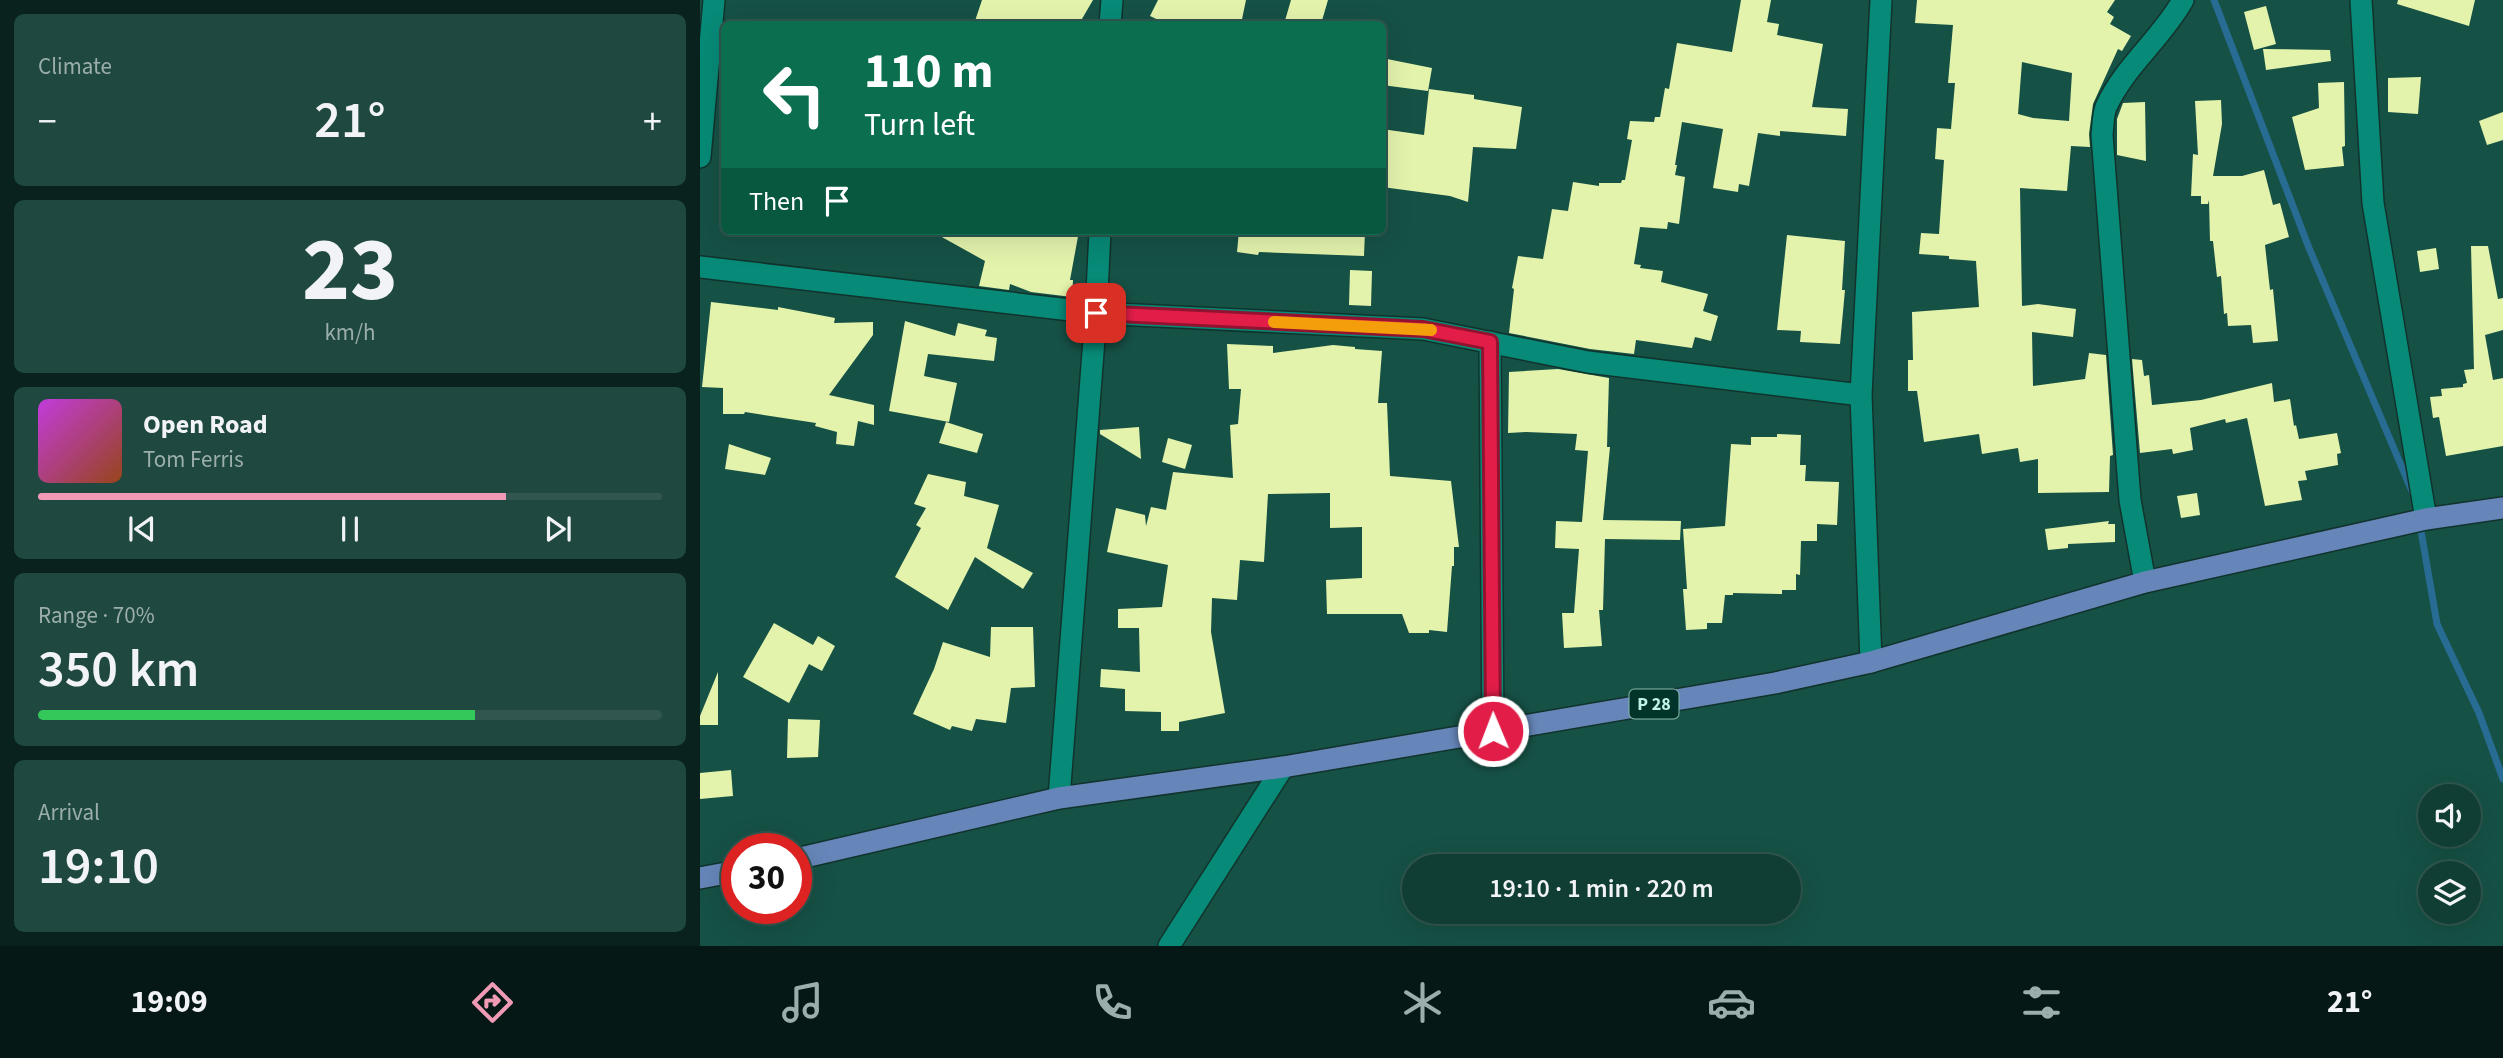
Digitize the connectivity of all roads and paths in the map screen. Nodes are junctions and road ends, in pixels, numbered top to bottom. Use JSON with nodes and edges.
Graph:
{"nodes":[{"id":1,"x":715,"y":0,"type":"edge"},
{"id":2,"x":1112,"y":0,"type":"edge"},
{"id":3,"x":1881,"y":0,"type":"edge"},
{"id":4,"x":2183,"y":0,"type":"edge"},
{"id":5,"x":2361,"y":0,"type":"edge"},
{"id":6,"x":1110,"y":21,"type":"edge"},
{"id":7,"x":700,"y":157,"type":"edge"},
{"id":8,"x":1100,"y":235,"type":"edge"},
{"id":9,"x":700,"y":267,"type":"edge"},
{"id":10,"x":1096,"y":313,"type":"junction"},
{"id":11,"x":1490,"y":342,"type":"junction"},
{"id":12,"x":1861,"y":395,"type":"junction"},
{"id":13,"x":2503,"y":508,"type":"edge"},
{"id":14,"x":2426,"y":519,"type":"junction"},
{"id":15,"x":2145,"y":582,"type":"junction"},
{"id":16,"x":1871,"y":662,"type":"junction"},
{"id":17,"x":1493,"y":731,"type":"junction"},
{"id":18,"x":1283,"y":767,"type":"junction"},
{"id":19,"x":1059,"y":798,"type":"junction"},
{"id":20,"x":812,"y":855,"type":"edge"},
{"id":21,"x":721,"y":874,"type":"edge"},
{"id":22,"x":700,"y":878,"type":"edge"},
{"id":23,"x":1168,"y":946,"type":"edge"}],
"edges":[{"from":1,"to":7,"type":"street"},
{"from":2,"to":6,"type":"street"},
{"from":3,"to":12,"type":"street"},
{"from":4,"to":15,"type":"street"},
{"from":5,"to":14,"type":"street"},
{"from":8,"to":10,"type":"street"},
{"from":9,"to":10,"type":"street"},
{"from":10,"to":11,"type":"street"},
{"from":10,"to":19,"type":"street"},
{"from":11,"to":12,"type":"street"},
{"from":11,"to":17,"type":"street"},
{"from":12,"to":16,"type":"street"},
{"from":13,"to":14,"type":"main road","number":"P 28"},
{"from":14,"to":15,"type":"main road","number":"P 28"},
{"from":15,"to":16,"type":"main road","number":"P 28"},
{"from":16,"to":17,"type":"main road","number":"P 28"},
{"from":17,"to":18,"type":"main road","number":"P 28"},
{"from":18,"to":19,"type":"main road","number":"P 28"},
{"from":18,"to":23,"type":"street"},
{"from":19,"to":20,"type":"main road","number":"P 28"},
{"from":21,"to":22,"type":"main road"}]}
